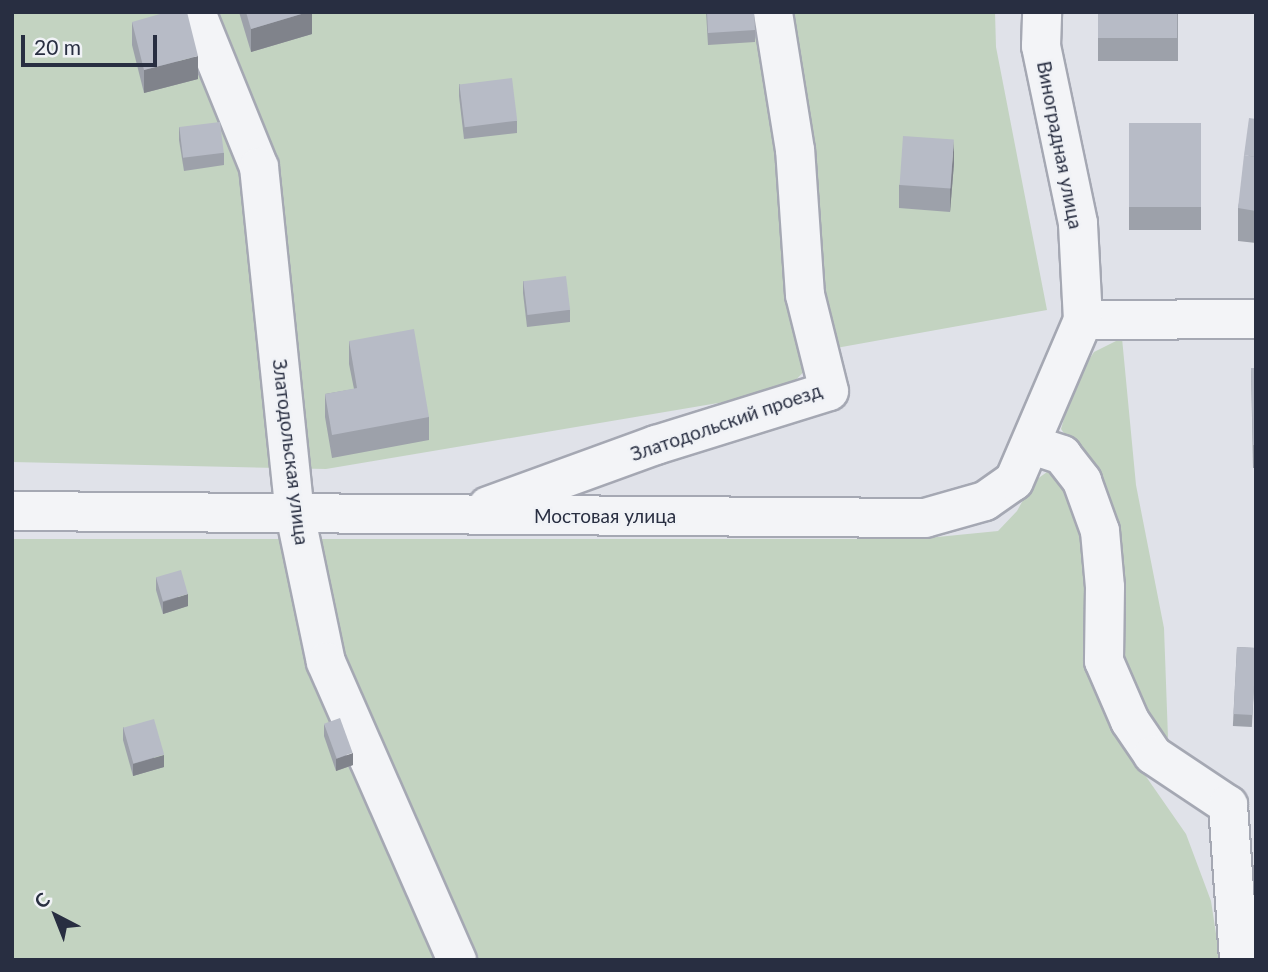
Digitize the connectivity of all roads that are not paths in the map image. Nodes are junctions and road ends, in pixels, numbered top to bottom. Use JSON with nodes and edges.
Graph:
{"nodes":[{"id":1,"x":196,"y":12,"type":"edge"},
{"id":2,"x":773,"y":12,"type":"edge"},
{"id":3,"x":1042,"y":12,"type":"edge"},
{"id":4,"x":1256,"y":319,"type":"edge"},
{"id":5,"x":1083,"y":320,"type":"junction"},
{"id":6,"x":1032,"y":445,"type":"junction"},
{"id":7,"x":12,"y":511,"type":"edge"},
{"id":8,"x":295,"y":514,"type":"junction"},
{"id":9,"x":465,"y":515,"type":"junction"},
{"id":10,"x":1242,"y":805,"type":"edge"},
{"id":11,"x":457,"y":960,"type":"edge"},
{"id":12,"x":1239,"y":960,"type":"edge"}],
"edges":[{"from":1,"to":8,"type":"street","name":"Златодольская улица"},
{"from":2,"to":9,"type":"street","name":"Златодольский проезд"},
{"from":3,"to":5,"type":"street","name":"Виноградная улица"},
{"from":4,"to":5,"type":"street"},
{"from":5,"to":6,"type":"street","name":"Мостовая улица"},
{"from":6,"to":9,"type":"street","name":"Мостовая улица"},
{"from":6,"to":10,"type":"street"},
{"from":7,"to":8,"type":"street","name":"Мостовая улица"},
{"from":8,"to":9,"type":"street","name":"Мостовая улица"},
{"from":8,"to":11,"type":"street","name":"Златодольская улица"},
{"from":10,"to":12,"type":"street"}]}
